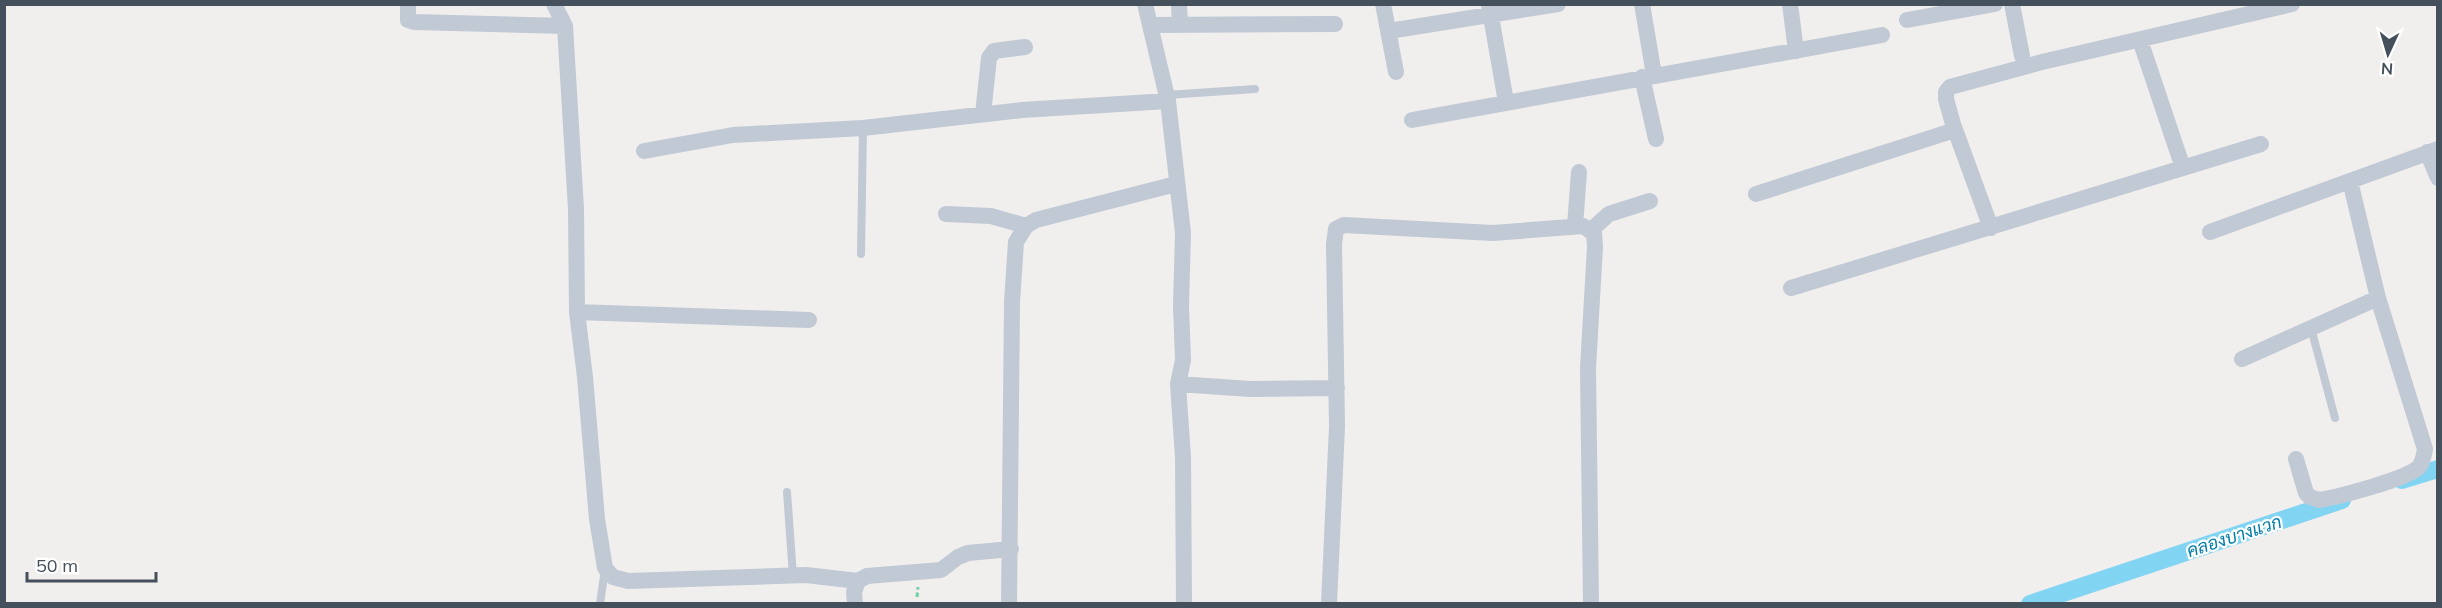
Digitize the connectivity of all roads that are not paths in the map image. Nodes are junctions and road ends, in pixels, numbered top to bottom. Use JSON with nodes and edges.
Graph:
{"nodes":[{"id":1,"x":408,"y":4,"type":"edge"},
{"id":2,"x":554,"y":4,"type":"edge"},
{"id":3,"x":1145,"y":4,"type":"edge"},
{"id":4,"x":1179,"y":4,"type":"edge"},
{"id":5,"x":1383,"y":4,"type":"edge"},
{"id":6,"x":1558,"y":4,"type":"edge"},
{"id":7,"x":1642,"y":4,"type":"edge"},
{"id":8,"x":1790,"y":4,"type":"edge"},
{"id":9,"x":1995,"y":4,"type":"edge"},
{"id":10,"x":2012,"y":4,"type":"edge"},
{"id":11,"x":2292,"y":4,"type":"edge"},
{"id":12,"x":1490,"y":10,"type":"edge"},
{"id":13,"x":1907,"y":20,"type":"dead end"},
{"id":14,"x":1335,"y":24,"type":"dead end"},
{"id":15,"x":1151,"y":25,"type":"junction"},
{"id":16,"x":1180,"y":25,"type":"junction"},
{"id":17,"x":564,"y":26,"type":"junction"},
{"id":18,"x":1389,"y":31,"type":"junction"},
{"id":19,"x":1882,"y":35,"type":"dead end"},
{"id":20,"x":2140,"y":40,"type":"junction"},
{"id":21,"x":1025,"y":47,"type":"dead end"},
{"id":22,"x":1796,"y":51,"type":"junction"},
{"id":23,"x":2022,"y":56,"type":"dead end"},
{"id":24,"x":1396,"y":72,"type":"dead end"},
{"id":25,"x":1648,"y":76,"type":"junction"},
{"id":26,"x":1254,"y":89,"type":"dead end"},
{"id":27,"x":1167,"y":98,"type":"junction"},
{"id":28,"x":1506,"y":102,"type":"junction"},
{"id":29,"x":983,"y":114,"type":"junction"},
{"id":30,"x":1412,"y":120,"type":"dead end"},
{"id":31,"x":862,"y":128,"type":"junction"},
{"id":32,"x":1955,"y":130,"type":"junction"},
{"id":33,"x":1656,"y":139,"type":"dead end"},
{"id":34,"x":2261,"y":144,"type":"dead end"},
{"id":35,"x":644,"y":151,"type":"dead end"},
{"id":36,"x":2432,"y":151,"type":"edge"},
{"id":37,"x":2183,"y":168,"type":"junction"},
{"id":38,"x":1580,"y":171,"type":"dead end"},
{"id":39,"x":2438,"y":178,"type":"edge"},
{"id":40,"x":2350,"y":181,"type":"junction"},
{"id":41,"x":1176,"y":184,"type":"junction"},
{"id":42,"x":1756,"y":194,"type":"dead end"},
{"id":43,"x":1650,"y":201,"type":"dead end"},
{"id":44,"x":946,"y":214,"type":"dead end"},
{"id":45,"x":1026,"y":226,"type":"junction"},
{"id":46,"x":1583,"y":228,"type":"junction"},
{"id":47,"x":1991,"y":228,"type":"junction"},
{"id":48,"x":2210,"y":232,"type":"dead end"},
{"id":49,"x":861,"y":254,"type":"dead end"},
{"id":50,"x":1791,"y":288,"type":"dead end"},
{"id":51,"x":2378,"y":298,"type":"junction"},
{"id":52,"x":577,"y":312,"type":"junction"},
{"id":53,"x":809,"y":320,"type":"dead end"},
{"id":54,"x":2311,"y":328,"type":"junction"},
{"id":55,"x":2242,"y":359,"type":"dead end"},
{"id":56,"x":1178,"y":384,"type":"junction"},
{"id":57,"x":1337,"y":388,"type":"junction"},
{"id":58,"x":2336,"y":418,"type":"dead end"},
{"id":59,"x":2296,"y":459,"type":"dead end"},
{"id":60,"x":787,"y":492,"type":"dead end"},
{"id":61,"x":1011,"y":549,"type":"junction"},
{"id":62,"x":605,"y":568,"type":"junction"},
{"id":63,"x":793,"y":576,"type":"junction"},
{"id":64,"x":858,"y":581,"type":"junction"},
{"id":65,"x":600,"y":603,"type":"edge"},
{"id":66,"x":855,"y":603,"type":"edge"},
{"id":67,"x":1009,"y":603,"type":"edge"},
{"id":68,"x":1184,"y":603,"type":"edge"},
{"id":69,"x":1329,"y":603,"type":"edge"},
{"id":70,"x":1591,"y":603,"type":"edge"}],
"edges":[{"from":1,"to":17,"type":"street"},
{"from":2,"to":17,"type":"street"},
{"from":3,"to":15,"type":"street"},
{"from":4,"to":16,"type":"street"},
{"from":5,"to":18,"type":"street"},
{"from":6,"to":12,"type":"street"},
{"from":7,"to":25,"type":"street"},
{"from":8,"to":22,"type":"street"},
{"from":9,"to":13,"type":"street"},
{"from":10,"to":23,"type":"street"},
{"from":11,"to":20,"type":"street"},
{"from":12,"to":18,"type":"street"},
{"from":12,"to":28,"type":"street"},
{"from":14,"to":16,"type":"street"},
{"from":15,"to":16,"type":"street"},
{"from":15,"to":27,"type":"street"},
{"from":17,"to":52,"type":"street"},
{"from":18,"to":24,"type":"street"},
{"from":19,"to":22,"type":"street"},
{"from":20,"to":32,"type":"street"},
{"from":20,"to":37,"type":"street"},
{"from":21,"to":29,"type":"street"},
{"from":22,"to":25,"type":"street"},
{"from":25,"to":28,"type":"street"},
{"from":25,"to":33,"type":"street"},
{"from":26,"to":27,"type":"lane"},
{"from":27,"to":29,"type":"street"},
{"from":27,"to":41,"type":"street"},
{"from":28,"to":30,"type":"street"},
{"from":29,"to":31,"type":"street"},
{"from":31,"to":35,"type":"street"},
{"from":31,"to":49,"type":"lane"},
{"from":32,"to":42,"type":"street"},
{"from":32,"to":47,"type":"street"},
{"from":34,"to":37,"type":"street"},
{"from":36,"to":39,"type":"street"},
{"from":36,"to":40,"type":"street"},
{"from":37,"to":47,"type":"street"},
{"from":38,"to":46,"type":"street"},
{"from":40,"to":48,"type":"street"},
{"from":40,"to":51,"type":"street"},
{"from":41,"to":45,"type":"street"},
{"from":41,"to":56,"type":"street"},
{"from":43,"to":46,"type":"street"},
{"from":44,"to":45,"type":"street"},
{"from":45,"to":61,"type":"street"},
{"from":46,"to":57,"type":"street"},
{"from":46,"to":70,"type":"street"},
{"from":47,"to":50,"type":"street"},
{"from":51,"to":54,"type":"street"},
{"from":51,"to":59,"type":"street"},
{"from":52,"to":53,"type":"street"},
{"from":52,"to":62,"type":"street"},
{"from":54,"to":55,"type":"street"},
{"from":54,"to":58,"type":"lane"},
{"from":56,"to":57,"type":"street"},
{"from":56,"to":68,"type":"street"},
{"from":57,"to":69,"type":"street"},
{"from":60,"to":63,"type":"lane"},
{"from":61,"to":64,"type":"street"},
{"from":61,"to":67,"type":"street"},
{"from":62,"to":63,"type":"street"},
{"from":62,"to":65,"type":"lane"},
{"from":63,"to":64,"type":"street"},
{"from":64,"to":66,"type":"street"}]}
